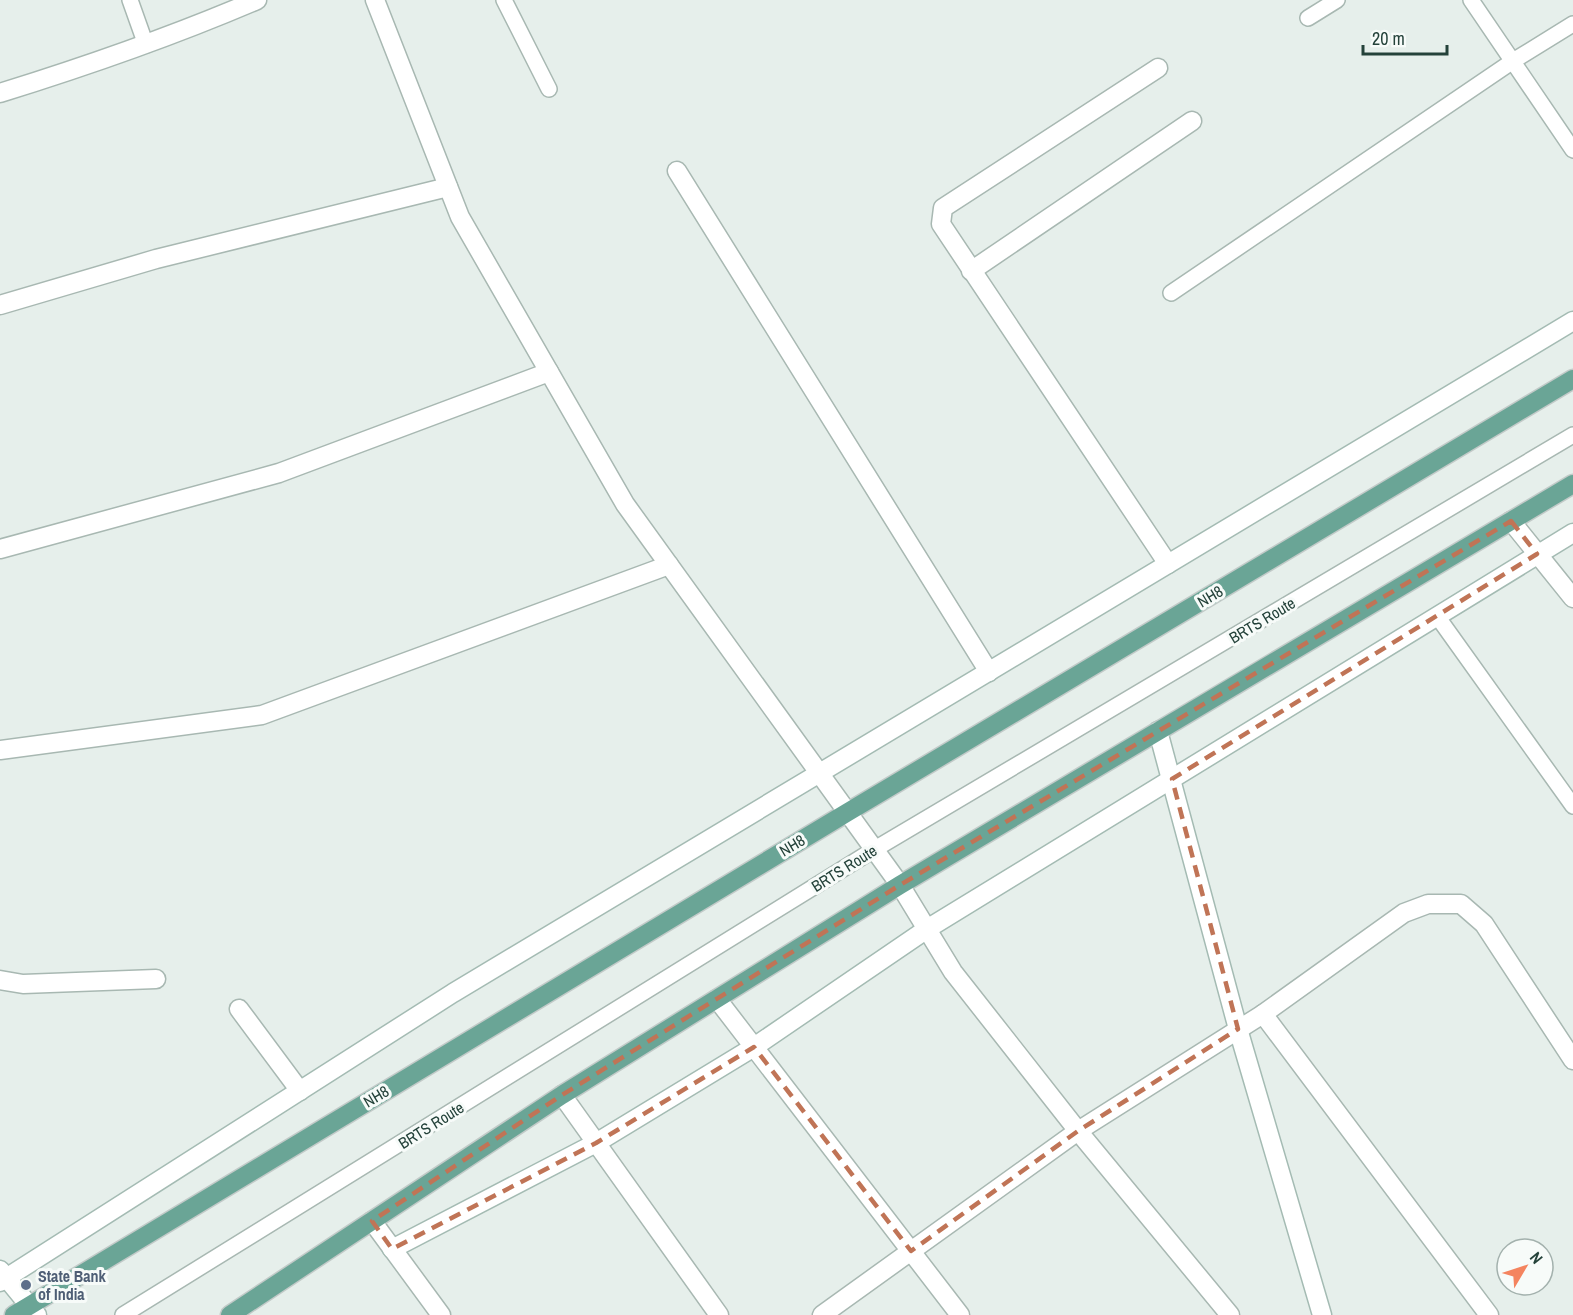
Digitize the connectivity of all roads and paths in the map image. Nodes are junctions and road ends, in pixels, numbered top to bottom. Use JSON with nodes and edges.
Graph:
{"nodes":[{"id":1,"x":130,"y":0,"type":"edge"},
{"id":2,"x":257,"y":0,"type":"edge"},
{"id":3,"x":375,"y":0,"type":"edge"},
{"id":4,"x":504,"y":0,"type":"edge"},
{"id":5,"x":1337,"y":0,"type":"edge"},
{"id":6,"x":1472,"y":0,"type":"edge"},
{"id":7,"x":1308,"y":18,"type":"dead end"},
{"id":8,"x":1573,"y":24,"type":"edge"},
{"id":9,"x":146,"y":45,"type":"junction"},
{"id":10,"x":1513,"y":61,"type":"junction"},
{"id":11,"x":1158,"y":68,"type":"dead end"},
{"id":12,"x":549,"y":88,"type":"dead end"},
{"id":13,"x":0,"y":93,"type":"edge"},
{"id":14,"x":1192,"y":121,"type":"dead end"},
{"id":15,"x":1573,"y":150,"type":"edge"},
{"id":16,"x":677,"y":171,"type":"dead end"},
{"id":17,"x":448,"y":187,"type":"junction"},
{"id":18,"x":971,"y":271,"type":"junction"},
{"id":19,"x":1171,"y":293,"type":"dead end"},
{"id":20,"x":0,"y":305,"type":"edge"},
{"id":21,"x":1573,"y":321,"type":"edge"},
{"id":22,"x":549,"y":372,"type":"junction"},
{"id":23,"x":1573,"y":379,"type":"edge"},
{"id":24,"x":1573,"y":435,"type":"edge"},
{"id":25,"x":1573,"y":484,"type":"edge"},
{"id":26,"x":1510,"y":521,"type":"junction"},
{"id":27,"x":1573,"y":533,"type":"edge"},
{"id":28,"x":0,"y":549,"type":"edge"},
{"id":29,"x":1537,"y":554,"type":"junction"},
{"id":30,"x":1168,"y":564,"type":"junction"},
{"id":31,"x":669,"y":566,"type":"junction"},
{"id":32,"x":1573,"y":598,"type":"edge"},
{"id":33,"x":1437,"y":616,"type":"junction"},
{"id":34,"x":989,"y":672,"type":"junction"},
{"id":35,"x":1158,"y":731,"type":"junction"},
{"id":36,"x":0,"y":750,"type":"edge"},
{"id":37,"x":820,"y":772,"type":"junction"},
{"id":38,"x":1172,"y":779,"type":"junction"},
{"id":39,"x":1573,"y":806,"type":"edge"},
{"id":40,"x":848,"y":812,"type":"junction"},
{"id":41,"x":875,"y":849,"type":"junction"},
{"id":42,"x":900,"y":885,"type":"junction"},
{"id":43,"x":927,"y":928,"type":"junction"},
{"id":44,"x":0,"y":980,"type":"edge"},
{"id":45,"x":156,"y":980,"type":"dead end"},
{"id":46,"x":717,"y":999,"type":"junction"},
{"id":47,"x":239,"y":1009,"type":"dead end"},
{"id":48,"x":1263,"y":1014,"type":"junction"},
{"id":49,"x":1238,"y":1029,"type":"junction"},
{"id":50,"x":754,"y":1047,"type":"junction"},
{"id":51,"x":1573,"y":1060,"type":"edge"},
{"id":52,"x":300,"y":1091,"type":"junction"},
{"id":53,"x":562,"y":1095,"type":"junction"},
{"id":54,"x":1078,"y":1131,"type":"junction"},
{"id":55,"x":596,"y":1143,"type":"junction"},
{"id":56,"x":372,"y":1221,"type":"junction"},
{"id":57,"x":392,"y":1249,"type":"junction"},
{"id":58,"x":911,"y":1251,"type":"junction"},
{"id":59,"x":2,"y":1277,"type":"edge"},
{"id":60,"x":34,"y":1310,"type":"edge"},
{"id":61,"x":14,"y":1315,"type":"edge"},
{"id":62,"x":123,"y":1315,"type":"edge"},
{"id":63,"x":230,"y":1315,"type":"edge"},
{"id":64,"x":441,"y":1315,"type":"edge"},
{"id":65,"x":719,"y":1315,"type":"edge"},
{"id":66,"x":822,"y":1315,"type":"edge"},
{"id":67,"x":960,"y":1315,"type":"edge"},
{"id":68,"x":1230,"y":1315,"type":"edge"},
{"id":69,"x":1322,"y":1315,"type":"edge"},
{"id":70,"x":1489,"y":1315,"type":"edge"}],
"edges":[{"from":1,"to":9,"type":"lane"},
{"from":2,"to":9,"type":"street"},
{"from":3,"to":17,"type":"street"},
{"from":4,"to":12,"type":"lane"},
{"from":5,"to":7,"type":"lane"},
{"from":6,"to":10,"type":"lane"},
{"from":8,"to":10,"type":"lane"},
{"from":9,"to":13,"type":"street"},
{"from":10,"to":15,"type":"lane"},
{"from":10,"to":19,"type":"lane"},
{"from":11,"to":18,"type":"street"},
{"from":14,"to":18,"type":"street"},
{"from":16,"to":34,"type":"street"},
{"from":17,"to":20,"type":"street"},
{"from":17,"to":22,"type":"street"},
{"from":18,"to":30,"type":"street"},
{"from":21,"to":30,"type":"street"},
{"from":22,"to":28,"type":"street"},
{"from":22,"to":31,"type":"street"},
{"from":23,"to":40,"type":"main road","name":"NH8"},
{"from":24,"to":41,"type":"lane","name":"BRTS Route"},
{"from":25,"to":26,"type":"main road"},
{"from":26,"to":29,"type":"street"},
{"from":26,"to":35,"type":"main road"},
{"from":27,"to":29,"type":"street"},
{"from":29,"to":32,"type":"street"},
{"from":29,"to":33,"type":"street"},
{"from":30,"to":34,"type":"street"},
{"from":31,"to":36,"type":"street"},
{"from":31,"to":37,"type":"street"},
{"from":33,"to":38,"type":"street"},
{"from":33,"to":39,"type":"lane"},
{"from":34,"to":37,"type":"street"},
{"from":35,"to":38,"type":"street"},
{"from":35,"to":42,"type":"main road"},
{"from":37,"to":40,"type":"street"},
{"from":37,"to":52,"type":"street"},
{"from":38,"to":43,"type":"street"},
{"from":38,"to":49,"type":"street"},
{"from":40,"to":41,"type":"street"},
{"from":40,"to":60,"type":"main road","name":"NH8"},
{"from":41,"to":42,"type":"street"},
{"from":41,"to":62,"type":"lane","name":"BRTS Route"},
{"from":42,"to":43,"type":"street"},
{"from":42,"to":46,"type":"main road"},
{"from":43,"to":50,"type":"street"},
{"from":43,"to":54,"type":"street"},
{"from":44,"to":45,"type":"street"},
{"from":46,"to":50,"type":"street"},
{"from":46,"to":53,"type":"main road"},
{"from":47,"to":52,"type":"street"},
{"from":48,"to":49,"type":"street"},
{"from":48,"to":51,"type":"street"},
{"from":48,"to":70,"type":"street"},
{"from":49,"to":54,"type":"street"},
{"from":49,"to":69,"type":"street"},
{"from":50,"to":55,"type":"street"},
{"from":50,"to":58,"type":"street"},
{"from":52,"to":59,"type":"street"},
{"from":53,"to":55,"type":"street"},
{"from":53,"to":56,"type":"main road"},
{"from":54,"to":58,"type":"street"},
{"from":54,"to":68,"type":"street"},
{"from":55,"to":57,"type":"street"},
{"from":55,"to":65,"type":"street"},
{"from":56,"to":57,"type":"street"},
{"from":56,"to":63,"type":"main road"},
{"from":57,"to":64,"type":"street"},
{"from":58,"to":66,"type":"street"},
{"from":58,"to":67,"type":"street"},
{"from":59,"to":60,"type":"street"},
{"from":60,"to":61,"type":"main road","name":"NH8"}]}
